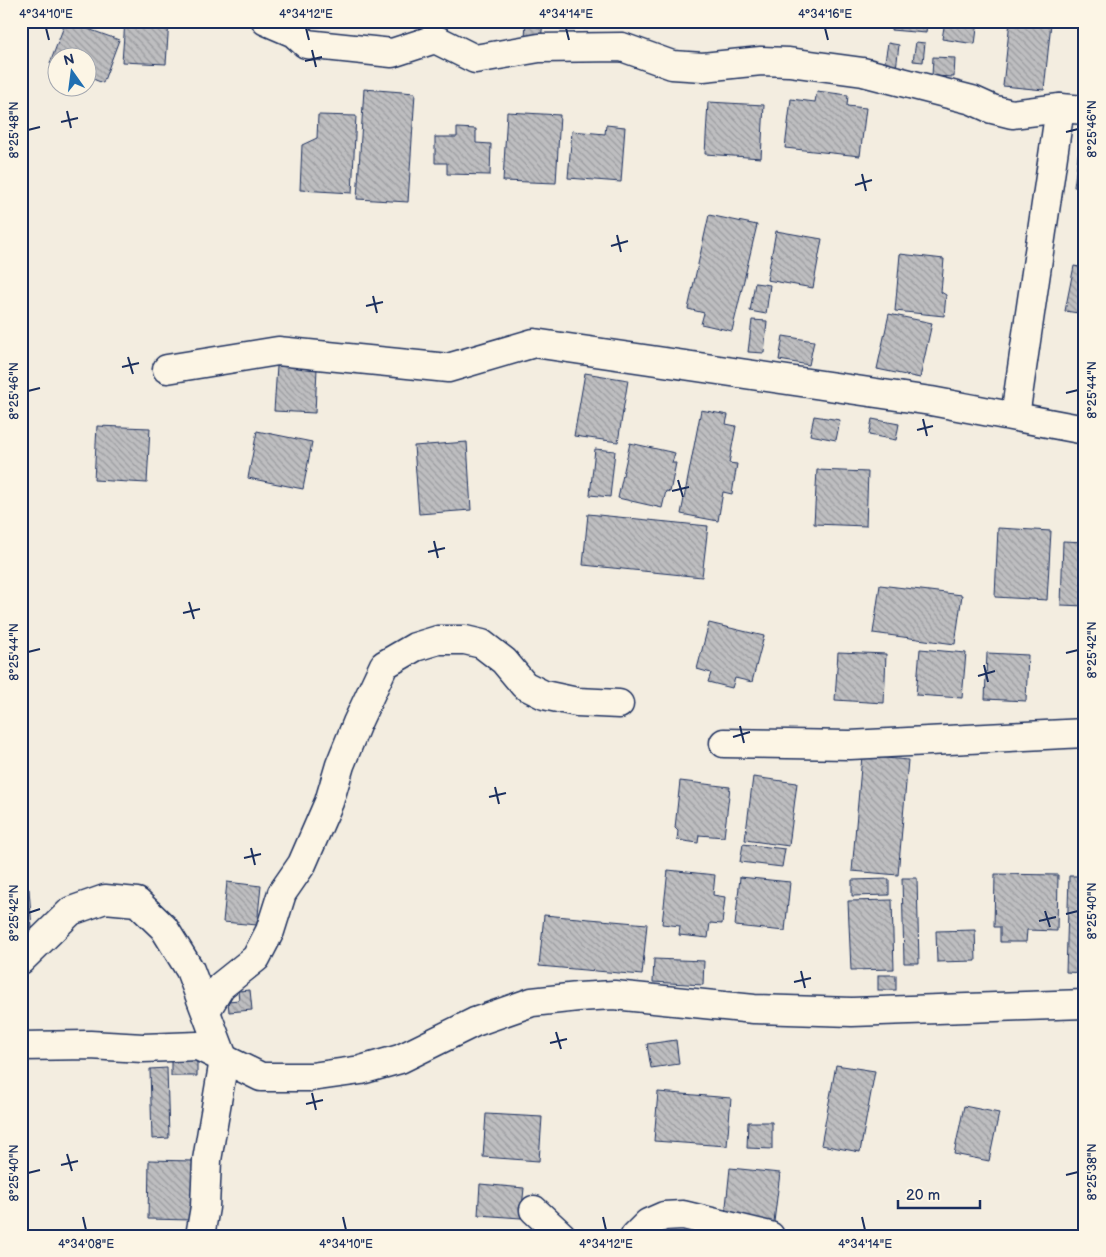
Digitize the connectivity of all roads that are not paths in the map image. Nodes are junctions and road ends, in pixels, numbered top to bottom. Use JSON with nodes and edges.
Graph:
{"nodes":[{"id":1,"x":266,"y":21,"type":"edge"},
{"id":2,"x":1072,"y":109,"type":"edge"},
{"id":3,"x":166,"y":369,"type":"dead end"},
{"id":4,"x":1015,"y":416,"type":"junction"},
{"id":5,"x":1085,"y":430,"type":"edge"},
{"id":6,"x":619,"y":704,"type":"dead end"},
{"id":7,"x":1085,"y":734,"type":"edge"},
{"id":8,"x":724,"y":743,"type":"dead end"},
{"id":9,"x":21,"y":960,"type":"edge"},
{"id":10,"x":1085,"y":1004,"type":"edge"},
{"id":11,"x":206,"y":1009,"type":"junction"},
{"id":12,"x":21,"y":1046,"type":"edge"},
{"id":13,"x":224,"y":1060,"type":"junction"},
{"id":14,"x":534,"y":1210,"type":"dead end"},
{"id":15,"x":200,"y":1236,"type":"edge"},
{"id":16,"x":562,"y":1236,"type":"edge"},
{"id":17,"x":635,"y":1236,"type":"edge"},
{"id":18,"x":770,"y":1236,"type":"edge"}],
"edges":[{"from":1,"to":2,"type":"street"},
{"from":2,"to":4,"type":"street"},
{"from":3,"to":4,"type":"street"},
{"from":4,"to":5,"type":"street"},
{"from":6,"to":11,"type":"street"},
{"from":7,"to":8,"type":"street"},
{"from":9,"to":11,"type":"street"},
{"from":10,"to":13,"type":"street"},
{"from":11,"to":13,"type":"street"},
{"from":12,"to":13,"type":"street"},
{"from":13,"to":15,"type":"street"},
{"from":14,"to":16,"type":"street"},
{"from":17,"to":18,"type":"street"}]}
